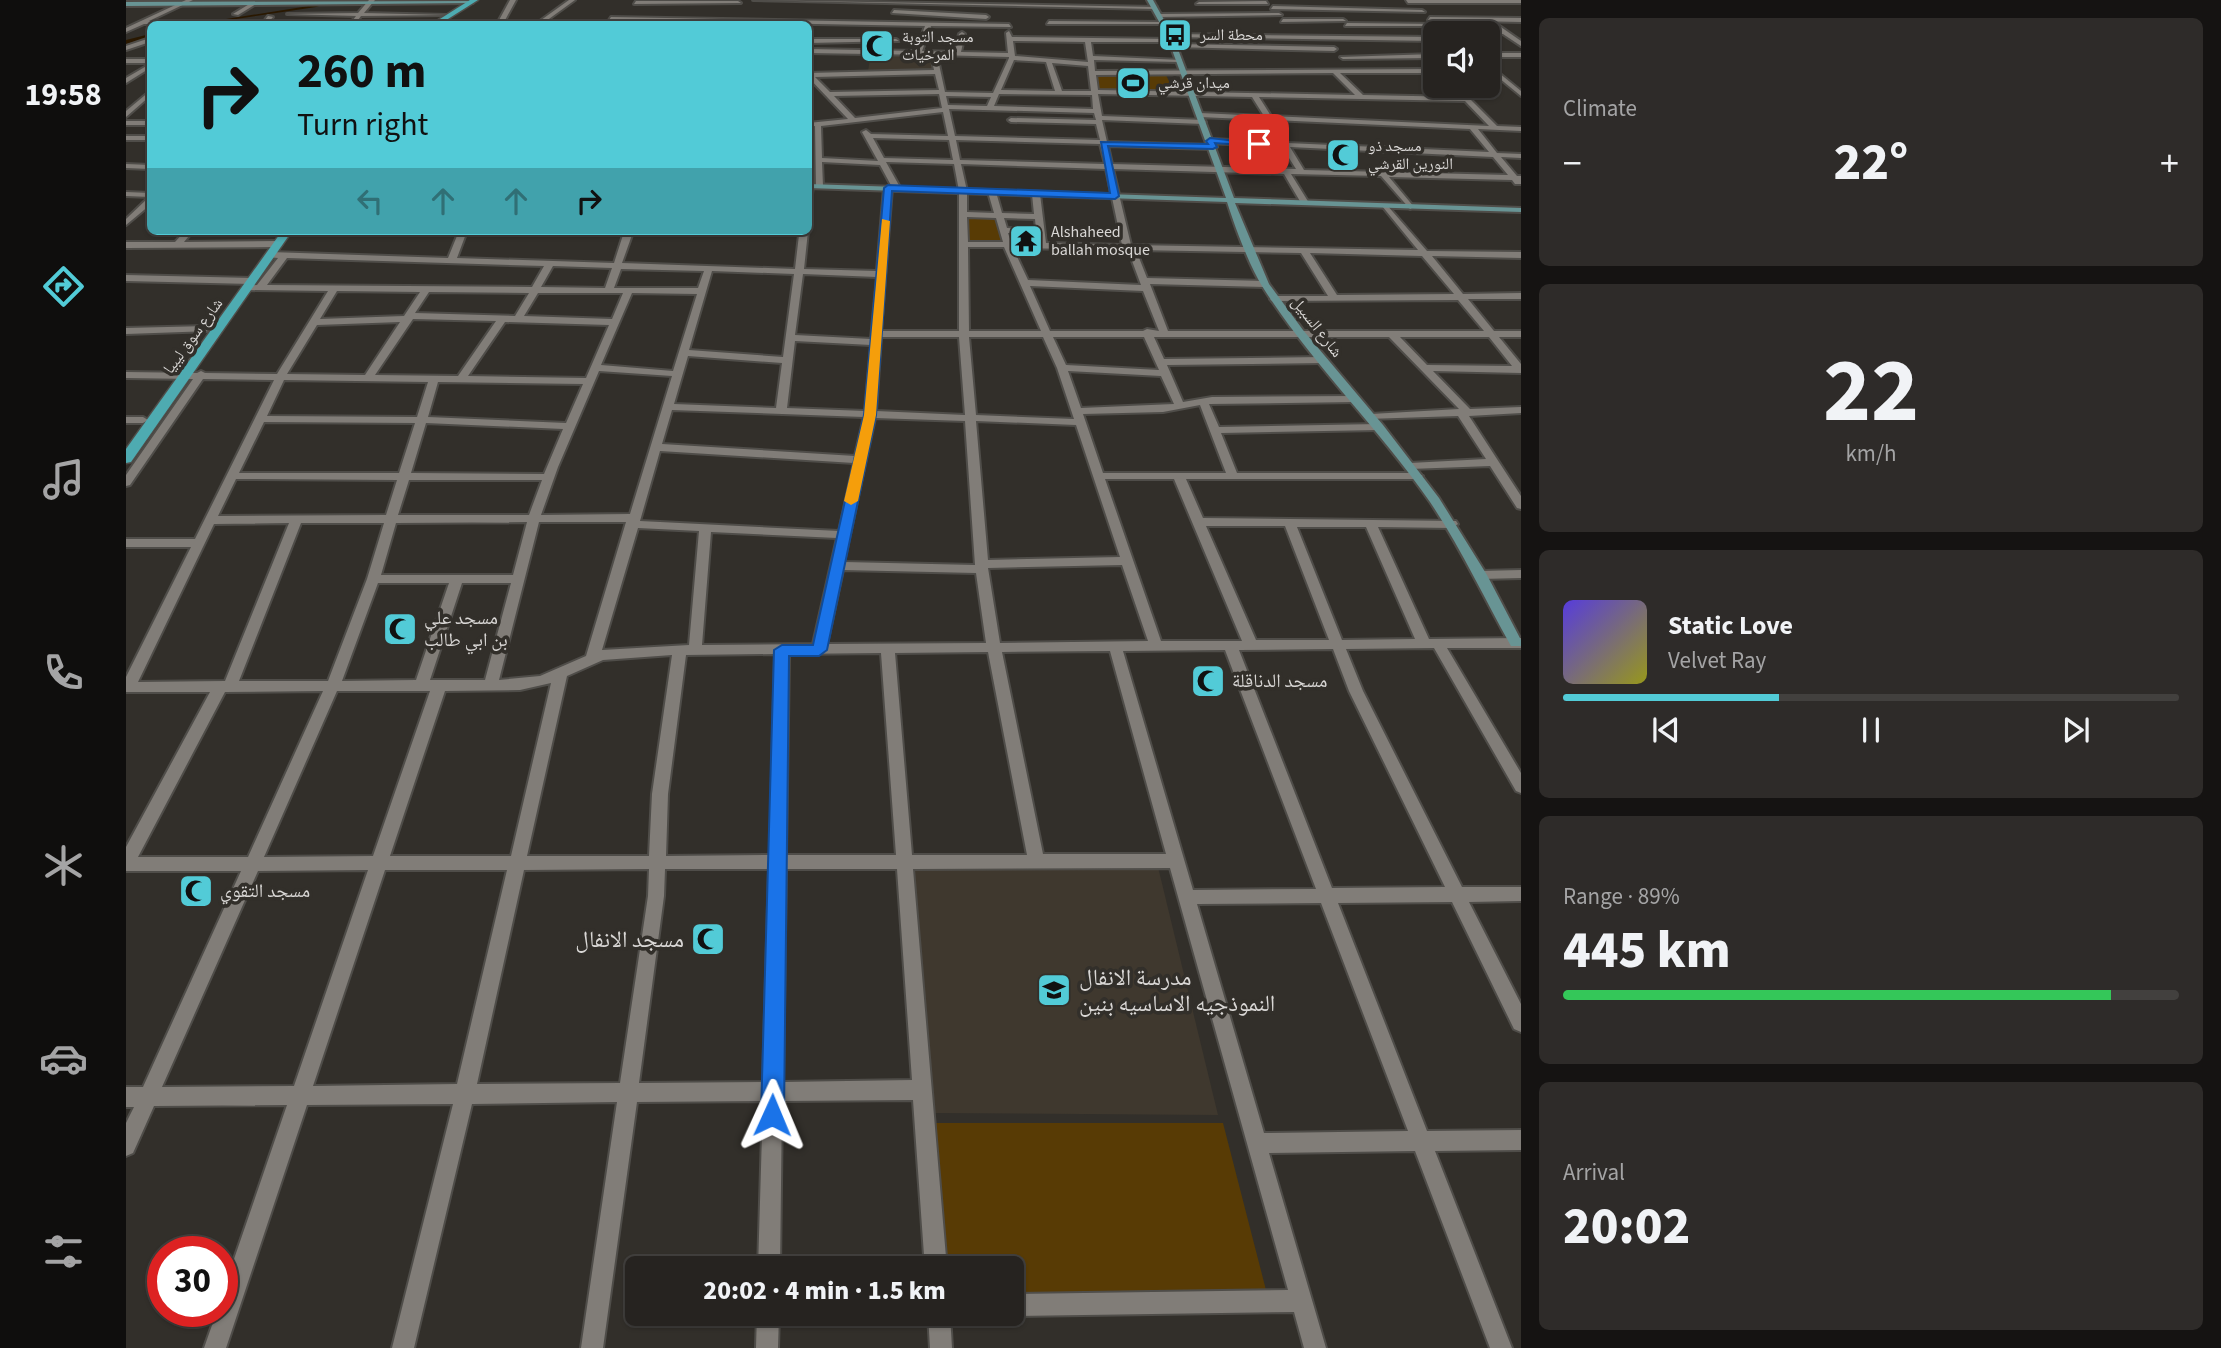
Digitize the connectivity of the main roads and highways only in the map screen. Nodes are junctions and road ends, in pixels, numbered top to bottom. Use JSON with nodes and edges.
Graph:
{"nodes":[{"id":1,"x":470,"y":2,"type":"edge"},
{"id":2,"x":438,"y":21,"type":"edge"},
{"id":3,"x":440,"y":21,"type":"edge"},
{"id":4,"x":276,"y":246,"type":"edge"},
{"id":5,"x":250,"y":285,"type":"junction"},
{"id":6,"x":180,"y":374,"type":"junction"},
{"id":7,"x":126,"y":444,"type":"edge"},
{"id":8,"x":126,"y":459,"type":"edge"}],
"edges":[{"from":1,"to":2,"type":"main road"},
{"from":1,"to":3,"type":"main road"},
{"from":4,"to":5,"type":"main road","name":"شارع سوق ليبيا"},
{"from":5,"to":6,"type":"main road","name":"شارع سوق ليبيا"},
{"from":5,"to":6,"type":"main road","name":"شارع سوق ليبيا"},
{"from":6,"to":7,"type":"main road","name":"شارع سوق ليبيا"},
{"from":6,"to":8,"type":"main road","name":"شارع سوق ليبيا"}]}
